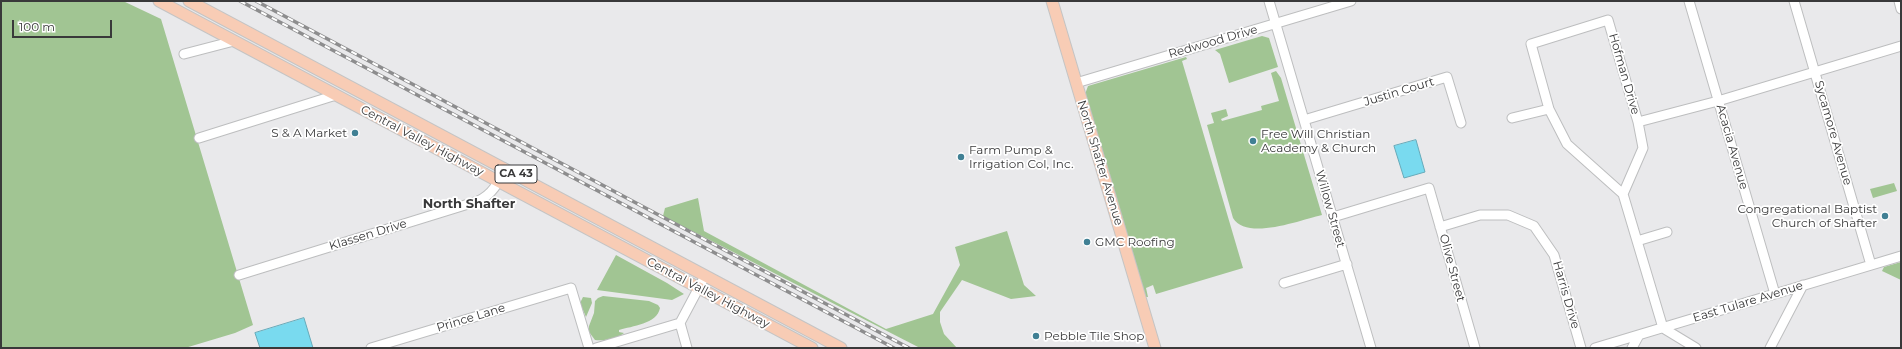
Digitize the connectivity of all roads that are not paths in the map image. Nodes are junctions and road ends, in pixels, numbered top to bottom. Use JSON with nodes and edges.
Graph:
{"nodes":[{"id":1,"x":159,"y":1,"type":"edge"},
{"id":2,"x":189,"y":1,"type":"edge"},
{"id":3,"x":1052,"y":1,"type":"edge"},
{"id":4,"x":1269,"y":1,"type":"edge"},
{"id":5,"x":1351,"y":1,"type":"edge"},
{"id":6,"x":1689,"y":1,"type":"edge"},
{"id":7,"x":1794,"y":1,"type":"edge"},
{"id":8,"x":1899,"y":1,"type":"edge"},
{"id":9,"x":1901,"y":9,"type":"edge"},
{"id":10,"x":1276,"y":24,"type":"junction"},
{"id":11,"x":234,"y":41,"type":"junction"},
{"id":12,"x":1901,"y":46,"type":"edge"},
{"id":13,"x":184,"y":54,"type":"dead end"},
{"id":14,"x":1814,"y":72,"type":"junction"},
{"id":15,"x":1076,"y":83,"type":"junction"},
{"id":16,"x":336,"y":95,"type":"junction"},
{"id":17,"x":1718,"y":101,"type":"junction"},
{"id":18,"x":1549,"y":109,"type":"junction"},
{"id":19,"x":1512,"y":118,"type":"dead end"},
{"id":20,"x":1304,"y":120,"type":"junction"},
{"id":21,"x":1638,"y":122,"type":"junction"},
{"id":22,"x":1461,"y":123,"type":"dead end"},
{"id":23,"x":199,"y":138,"type":"dead end"},
{"id":24,"x":505,"y":168,"type":"junction"},
{"id":25,"x":499,"y":182,"type":"junction"},
{"id":26,"x":1623,"y":194,"type":"junction"},
{"id":27,"x":1332,"y":217,"type":"junction"},
{"id":28,"x":1440,"y":227,"type":"junction"},
{"id":29,"x":1667,"y":232,"type":"dead end"},
{"id":30,"x":1637,"y":241,"type":"junction"},
{"id":31,"x":1901,"y":256,"type":"edge"},
{"id":32,"x":1346,"y":264,"type":"junction"},
{"id":33,"x":1872,"y":265,"type":"junction"},
{"id":34,"x":239,"y":275,"type":"dead end"},
{"id":35,"x":705,"y":276,"type":"junction"},
{"id":36,"x":1284,"y":283,"type":"dead end"},
{"id":37,"x":1803,"y":285,"type":"junction"},
{"id":38,"x":698,"y":288,"type":"junction"},
{"id":39,"x":1775,"y":294,"type":"junction"},
{"id":40,"x":680,"y":323,"type":"junction"},
{"id":41,"x":1663,"y":328,"type":"junction"},
{"id":42,"x":1639,"y":335,"type":"junction"},
{"id":43,"x":371,"y":348,"type":"edge"},
{"id":44,"x":589,"y":348,"type":"edge"},
{"id":45,"x":596,"y":348,"type":"edge"},
{"id":46,"x":688,"y":348,"type":"edge"},
{"id":47,"x":812,"y":348,"type":"edge"},
{"id":48,"x":841,"y":348,"type":"edge"},
{"id":49,"x":1156,"y":348,"type":"edge"},
{"id":50,"x":1371,"y":348,"type":"edge"},
{"id":51,"x":1475,"y":348,"type":"edge"},
{"id":52,"x":1581,"y":348,"type":"edge"},
{"id":53,"x":1596,"y":348,"type":"edge"},
{"id":54,"x":1632,"y":348,"type":"edge"},
{"id":55,"x":1696,"y":348,"type":"edge"},
{"id":56,"x":1770,"y":348,"type":"edge"}],
"edges":[{"from":1,"to":11,"type":"main road","name":"Central Valley Highway","number":"CA 43"},
{"from":2,"to":24,"type":"main road","name":"Central Valley Highway","number":"CA 43"},
{"from":3,"to":15,"type":"main road","name":"North Shafter Avenue"},
{"from":4,"to":10,"type":"street","name":"Willow Street"},
{"from":5,"to":10,"type":"street","name":"Redwood Drive"},
{"from":6,"to":17,"type":"street","name":"Acacia Avenue"},
{"from":7,"to":14,"type":"street","name":"Sycamore Avenue"},
{"from":8,"to":9,"type":"street"},
{"from":10,"to":15,"type":"street","name":"Redwood Drive"},
{"from":10,"to":20,"type":"street","name":"Willow Street"},
{"from":11,"to":13,"type":"street"},
{"from":11,"to":16,"type":"main road","name":"Central Valley Highway","number":"CA 43"},
{"from":12,"to":14,"type":"street"},
{"from":14,"to":17,"type":"street"},
{"from":14,"to":33,"type":"street","name":"Sycamore Avenue"},
{"from":15,"to":49,"type":"main road","name":"North Shafter Avenue"},
{"from":16,"to":23,"type":"street"},
{"from":16,"to":25,"type":"main road","name":"Central Valley Highway","number":"CA 43"},
{"from":17,"to":21,"type":"street"},
{"from":17,"to":39,"type":"street","name":"Acacia Avenue"},
{"from":18,"to":19,"type":"street"},
{"from":18,"to":21,"type":"street","name":"Hofman Drive"},
{"from":18,"to":26,"type":"street","name":"Hofman Drive"},
{"from":20,"to":22,"type":"street","name":"Justin Court"},
{"from":20,"to":27,"type":"street","name":"Willow Street"},
{"from":21,"to":26,"type":"street","name":"Hofman Drive"},
{"from":24,"to":25,"type":"street","name":"Klassen Drive"},
{"from":24,"to":35,"type":"main road","name":"Central Valley Highway","number":"CA 43"},
{"from":25,"to":34,"type":"street","name":"Klassen Drive"},
{"from":25,"to":38,"type":"main road","name":"Central Valley Highway","number":"CA 43"},
{"from":26,"to":30,"type":"street"},
{"from":27,"to":28,"type":"street","name":"Olive Street"},
{"from":27,"to":32,"type":"street","name":"Willow Street"},
{"from":28,"to":51,"type":"street","name":"Olive Street"},
{"from":28,"to":52,"type":"street","name":"Harris Drive"},
{"from":29,"to":30,"type":"street"},
{"from":30,"to":41,"type":"street"},
{"from":31,"to":33,"type":"street","name":"East Tulare Avenue"},
{"from":32,"to":36,"type":"street"},
{"from":32,"to":50,"type":"street","name":"Willow Street"},
{"from":33,"to":37,"type":"street","name":"East Tulare Avenue"},
{"from":35,"to":38,"type":"street"},
{"from":35,"to":48,"type":"main road","name":"Central Valley Highway","number":"CA 43"},
{"from":37,"to":39,"type":"street","name":"East Tulare Avenue"},
{"from":37,"to":56,"type":"street"},
{"from":38,"to":40,"type":"street"},
{"from":38,"to":47,"type":"main road","name":"Central Valley Highway","number":"CA 43"},
{"from":39,"to":41,"type":"street","name":"East Tulare Avenue"},
{"from":40,"to":45,"type":"street"},
{"from":40,"to":46,"type":"street"},
{"from":41,"to":42,"type":"street","name":"East Tulare Avenue"},
{"from":41,"to":55,"type":"street"},
{"from":42,"to":53,"type":"street","name":"East Tulare Avenue"},
{"from":42,"to":54,"type":"street"},
{"from":43,"to":44,"type":"street","name":"Prince Lane"}]}
